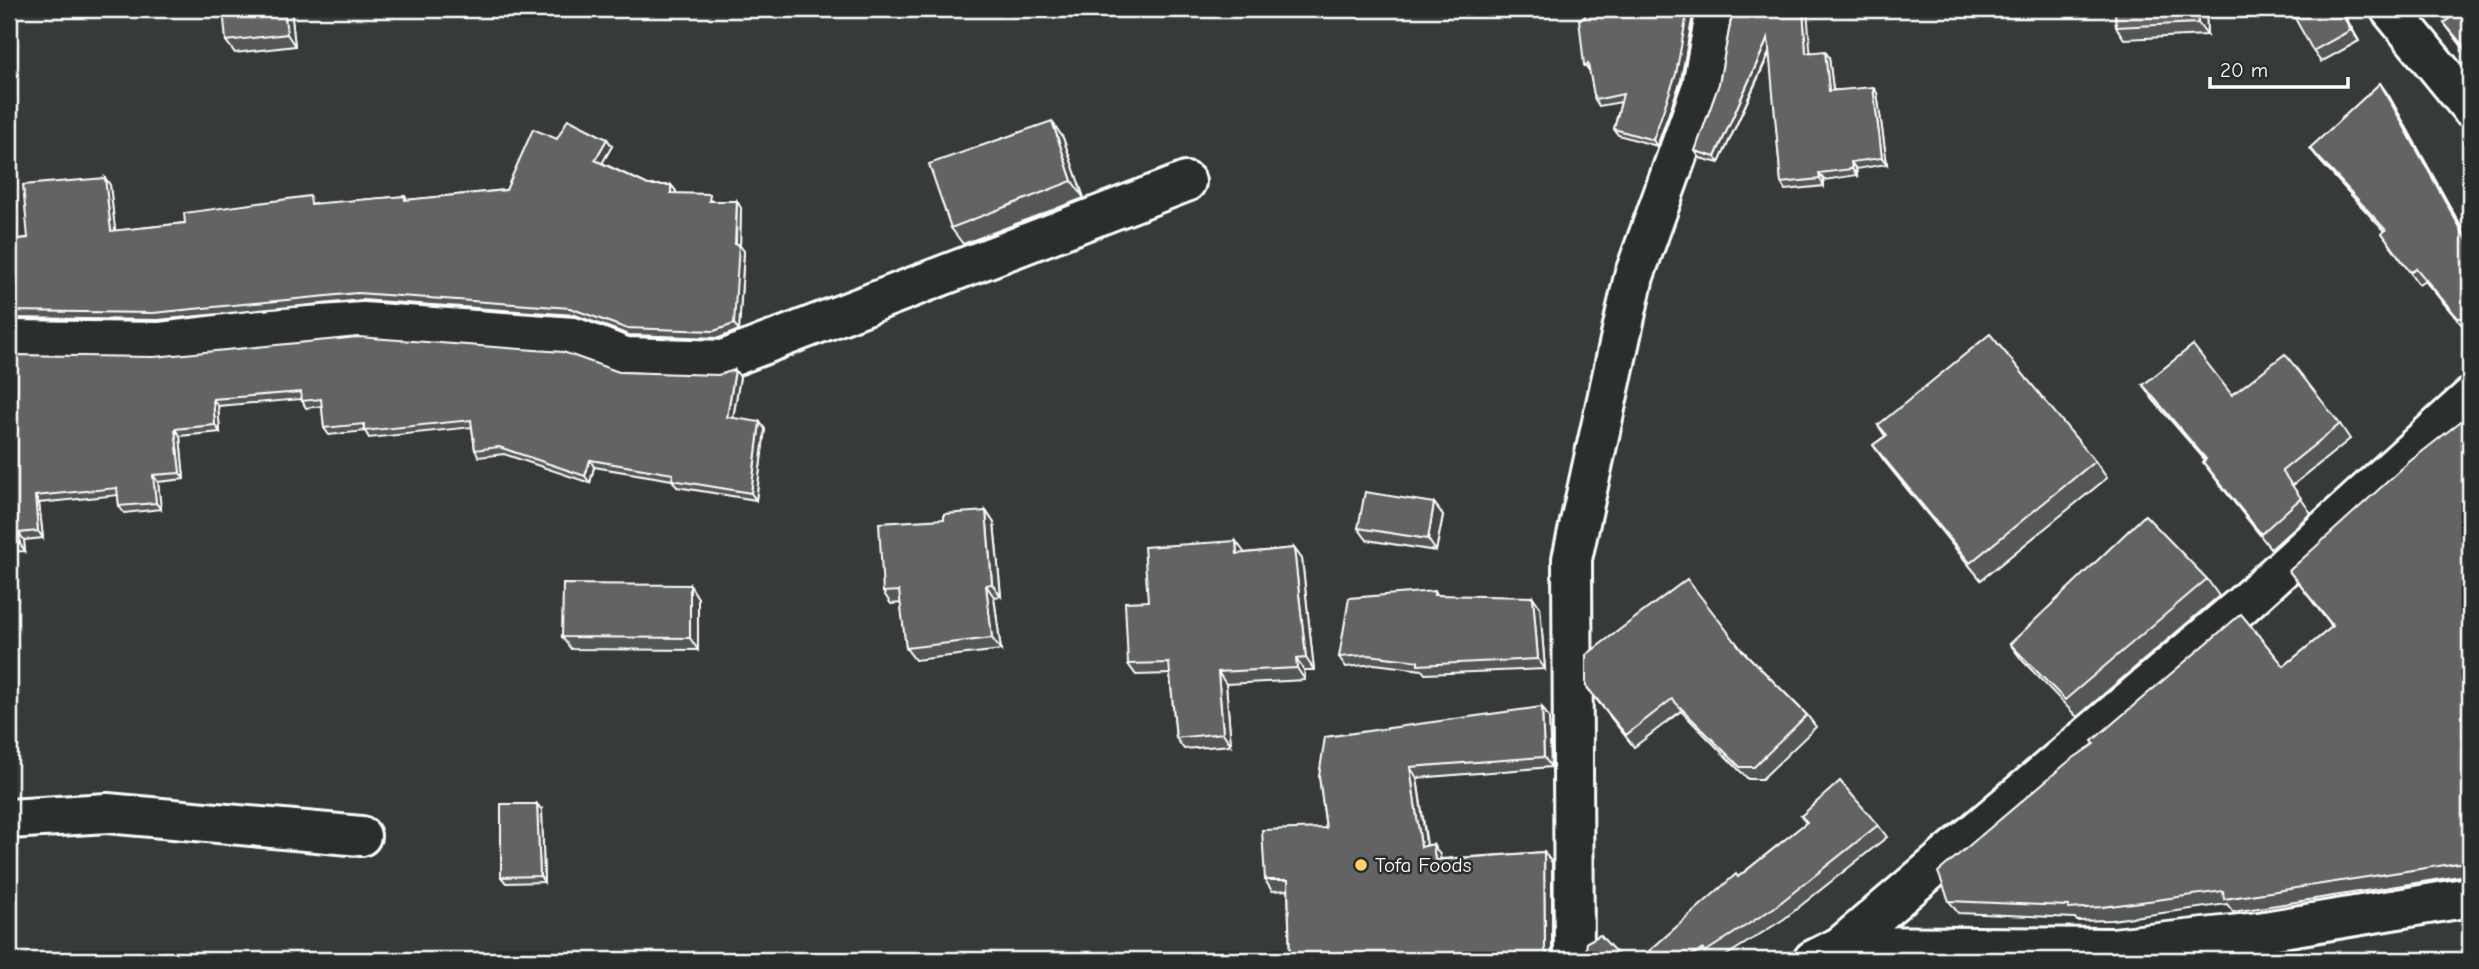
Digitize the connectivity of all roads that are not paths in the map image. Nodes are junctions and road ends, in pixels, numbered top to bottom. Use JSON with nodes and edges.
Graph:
{"nodes":[{"id":1,"x":1716,"y":9,"type":"edge"},
{"id":2,"x":2390,"y":9,"type":"edge"},
{"id":3,"x":2470,"y":107,"type":"edge"},
{"id":4,"x":1186,"y":182,"type":"dead end"},
{"id":5,"x":9,"y":340,"type":"edge"},
{"id":6,"x":2470,"y":398,"type":"edge"},
{"id":7,"x":9,"y":819,"type":"edge"},
{"id":8,"x":361,"y":836,"type":"dead end"},
{"id":9,"x":2470,"y":897,"type":"edge"},
{"id":10,"x":1827,"y":953,"type":"edge"},
{"id":11,"x":1574,"y":960,"type":"edge"}],
"edges":[{"from":1,"to":11,"type":"street"},
{"from":2,"to":3,"type":"street"},
{"from":4,"to":5,"type":"street"},
{"from":6,"to":10,"type":"street"},
{"from":7,"to":8,"type":"street"},
{"from":9,"to":10,"type":"street"}]}
